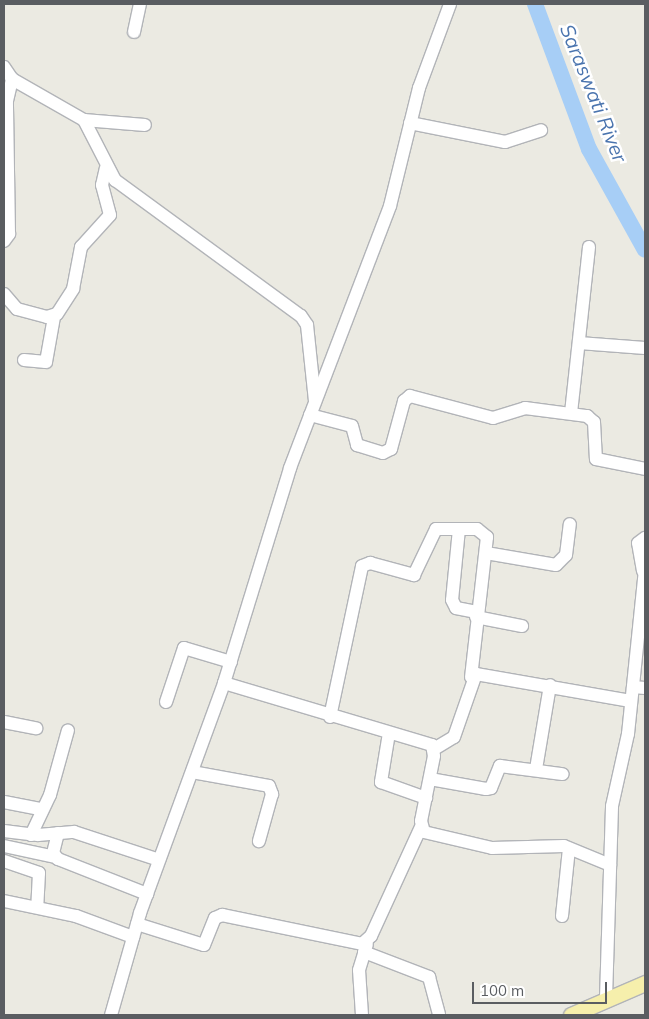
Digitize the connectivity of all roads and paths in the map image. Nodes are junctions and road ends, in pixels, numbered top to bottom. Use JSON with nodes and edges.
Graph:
{"nodes":[{"id":1,"x":140,"y":4,"type":"edge"},
{"id":2,"x":450,"y":4,"type":"edge"},
{"id":3,"x":134,"y":32,"type":"dead end"},
{"id":4,"x":4,"y":67,"type":"edge"},
{"id":5,"x":12,"y":79,"type":"junction"},
{"id":6,"x":84,"y":120,"type":"junction"},
{"id":7,"x":410,"y":123,"type":"junction"},
{"id":8,"x":145,"y":125,"type":"dead end"},
{"id":9,"x":541,"y":130,"type":"dead end"},
{"id":10,"x":106,"y":168,"type":"junction"},
{"id":11,"x":4,"y":241,"type":"edge"},
{"id":12,"x":589,"y":247,"type":"dead end"},
{"id":13,"x":4,"y":294,"type":"edge"},
{"id":14,"x":54,"y":317,"type":"junction"},
{"id":15,"x":579,"y":343,"type":"junction"},
{"id":16,"x":645,"y":348,"type":"edge"},
{"id":17,"x":24,"y":360,"type":"dead end"},
{"id":18,"x":315,"y":401,"type":"junction"},
{"id":19,"x":571,"y":413,"type":"junction"},
{"id":20,"x":310,"y":415,"type":"junction"},
{"id":21,"x":645,"y":469,"type":"edge"},
{"id":22,"x":570,"y":524,"type":"dead end"},
{"id":23,"x":459,"y":528,"type":"junction"},
{"id":24,"x":645,"y":538,"type":"edge"},
{"id":25,"x":486,"y":553,"type":"junction"},
{"id":26,"x":644,"y":570,"type":"edge"},
{"id":27,"x":477,"y":614,"type":"junction"},
{"id":28,"x":522,"y":626,"type":"dead end"},
{"id":29,"x":231,"y":662,"type":"junction"},
{"id":30,"x":471,"y":677,"type":"junction"},
{"id":31,"x":224,"y":683,"type":"junction"},
{"id":32,"x":550,"y":685,"type":"junction"},
{"id":33,"x":639,"y":687,"type":"edge"},
{"id":34,"x":631,"y":701,"type":"junction"},
{"id":35,"x":166,"y":702,"type":"dead end"},
{"id":36,"x":330,"y":717,"type":"junction"},
{"id":37,"x":4,"y":722,"type":"edge"},
{"id":38,"x":36,"y":728,"type":"dead end"},
{"id":39,"x":68,"y":730,"type":"dead end"},
{"id":40,"x":389,"y":732,"type":"junction"},
{"id":41,"x":434,"y":749,"type":"junction"},
{"id":42,"x":536,"y":769,"type":"junction"},
{"id":43,"x":192,"y":772,"type":"junction"},
{"id":44,"x":562,"y":774,"type":"dead end"},
{"id":45,"x":430,"y":779,"type":"junction"},
{"id":46,"x":426,"y":798,"type":"junction"},
{"id":47,"x":4,"y":802,"type":"edge"},
{"id":48,"x":41,"y":809,"type":"junction"},
{"id":49,"x":421,"y":827,"type":"junction"},
{"id":50,"x":4,"y":831,"type":"edge"},
{"id":51,"x":58,"y":833,"type":"junction"},
{"id":52,"x":30,"y":835,"type":"junction"},
{"id":53,"x":259,"y":841,"type":"dead end"},
{"id":54,"x":4,"y":846,"type":"edge"},
{"id":55,"x":569,"y":848,"type":"junction"},
{"id":56,"x":55,"y":856,"type":"junction"},
{"id":57,"x":160,"y":860,"type":"junction"},
{"id":58,"x":4,"y":861,"type":"edge"},
{"id":59,"x":610,"y":865,"type":"junction"},
{"id":60,"x":147,"y":894,"type":"junction"},
{"id":61,"x":4,"y":901,"type":"edge"},
{"id":62,"x":37,"y":907,"type":"junction"},
{"id":63,"x":562,"y":916,"type":"dead end"},
{"id":64,"x":137,"y":924,"type":"junction"},
{"id":65,"x":133,"y":938,"type":"junction"},
{"id":66,"x":366,"y":946,"type":"junction"},
{"id":67,"x":645,"y":983,"type":"edge"},
{"id":68,"x":606,"y":998,"type":"junction"},
{"id":69,"x":577,"y":1014,"type":"edge"},
{"id":70,"x":111,"y":1015,"type":"edge"},
{"id":71,"x":362,"y":1015,"type":"edge"},
{"id":72,"x":439,"y":1015,"type":"edge"}],
"edges":[{"from":1,"to":3,"type":"street"},
{"from":2,"to":7,"type":"street"},
{"from":4,"to":5,"type":"street"},
{"from":5,"to":6,"type":"street"},
{"from":5,"to":11,"type":"street"},
{"from":6,"to":8,"type":"street"},
{"from":6,"to":10,"type":"street"},
{"from":7,"to":9,"type":"street"},
{"from":7,"to":18,"type":"street"},
{"from":10,"to":14,"type":"street"},
{"from":10,"to":18,"type":"street"},
{"from":12,"to":15,"type":"street"},
{"from":13,"to":14,"type":"street"},
{"from":14,"to":17,"type":"street"},
{"from":15,"to":16,"type":"street"},
{"from":15,"to":19,"type":"street"},
{"from":18,"to":20,"type":"street"},
{"from":19,"to":20,"type":"street"},
{"from":19,"to":21,"type":"street"},
{"from":20,"to":29,"type":"street"},
{"from":22,"to":25,"type":"street"},
{"from":23,"to":25,"type":"street"},
{"from":23,"to":27,"type":"street"},
{"from":23,"to":36,"type":"street"},
{"from":24,"to":26,"type":"street"},
{"from":25,"to":27,"type":"street"},
{"from":26,"to":33,"type":"street"},
{"from":27,"to":28,"type":"street"},
{"from":27,"to":30,"type":"street"},
{"from":29,"to":31,"type":"street"},
{"from":29,"to":35,"type":"street"},
{"from":30,"to":32,"type":"street"},
{"from":30,"to":41,"type":"street"},
{"from":31,"to":36,"type":"street"},
{"from":31,"to":43,"type":"street"},
{"from":32,"to":34,"type":"street"},
{"from":32,"to":42,"type":"street"},
{"from":33,"to":34,"type":"street"},
{"from":34,"to":59,"type":"street"},
{"from":36,"to":40,"type":"street"},
{"from":37,"to":38,"type":"street"},
{"from":39,"to":48,"type":"street"},
{"from":40,"to":41,"type":"street"},
{"from":40,"to":46,"type":"street"},
{"from":41,"to":45,"type":"street"},
{"from":42,"to":44,"type":"street"},
{"from":42,"to":45,"type":"street"},
{"from":43,"to":53,"type":"street"},
{"from":43,"to":57,"type":"street"},
{"from":45,"to":46,"type":"street"},
{"from":46,"to":49,"type":"street"},
{"from":47,"to":48,"type":"street"},
{"from":48,"to":52,"type":"street"},
{"from":49,"to":55,"type":"street"},
{"from":49,"to":66,"type":"street"},
{"from":50,"to":52,"type":"street"},
{"from":51,"to":52,"type":"street"},
{"from":51,"to":56,"type":"street"},
{"from":51,"to":57,"type":"street"},
{"from":54,"to":56,"type":"street"},
{"from":55,"to":59,"type":"street"},
{"from":55,"to":63,"type":"street"},
{"from":56,"to":60,"type":"street"},
{"from":57,"to":60,"type":"street"},
{"from":58,"to":62,"type":"street"},
{"from":59,"to":68,"type":"street"},
{"from":60,"to":64,"type":"street"},
{"from":61,"to":62,"type":"street"},
{"from":62,"to":65,"type":"street"},
{"from":64,"to":65,"type":"street"},
{"from":64,"to":66,"type":"street"},
{"from":65,"to":70,"type":"street"},
{"from":66,"to":71,"type":"street"},
{"from":66,"to":72,"type":"street"},
{"from":67,"to":68,"type":"main road"},
{"from":68,"to":69,"type":"main road"}]}
